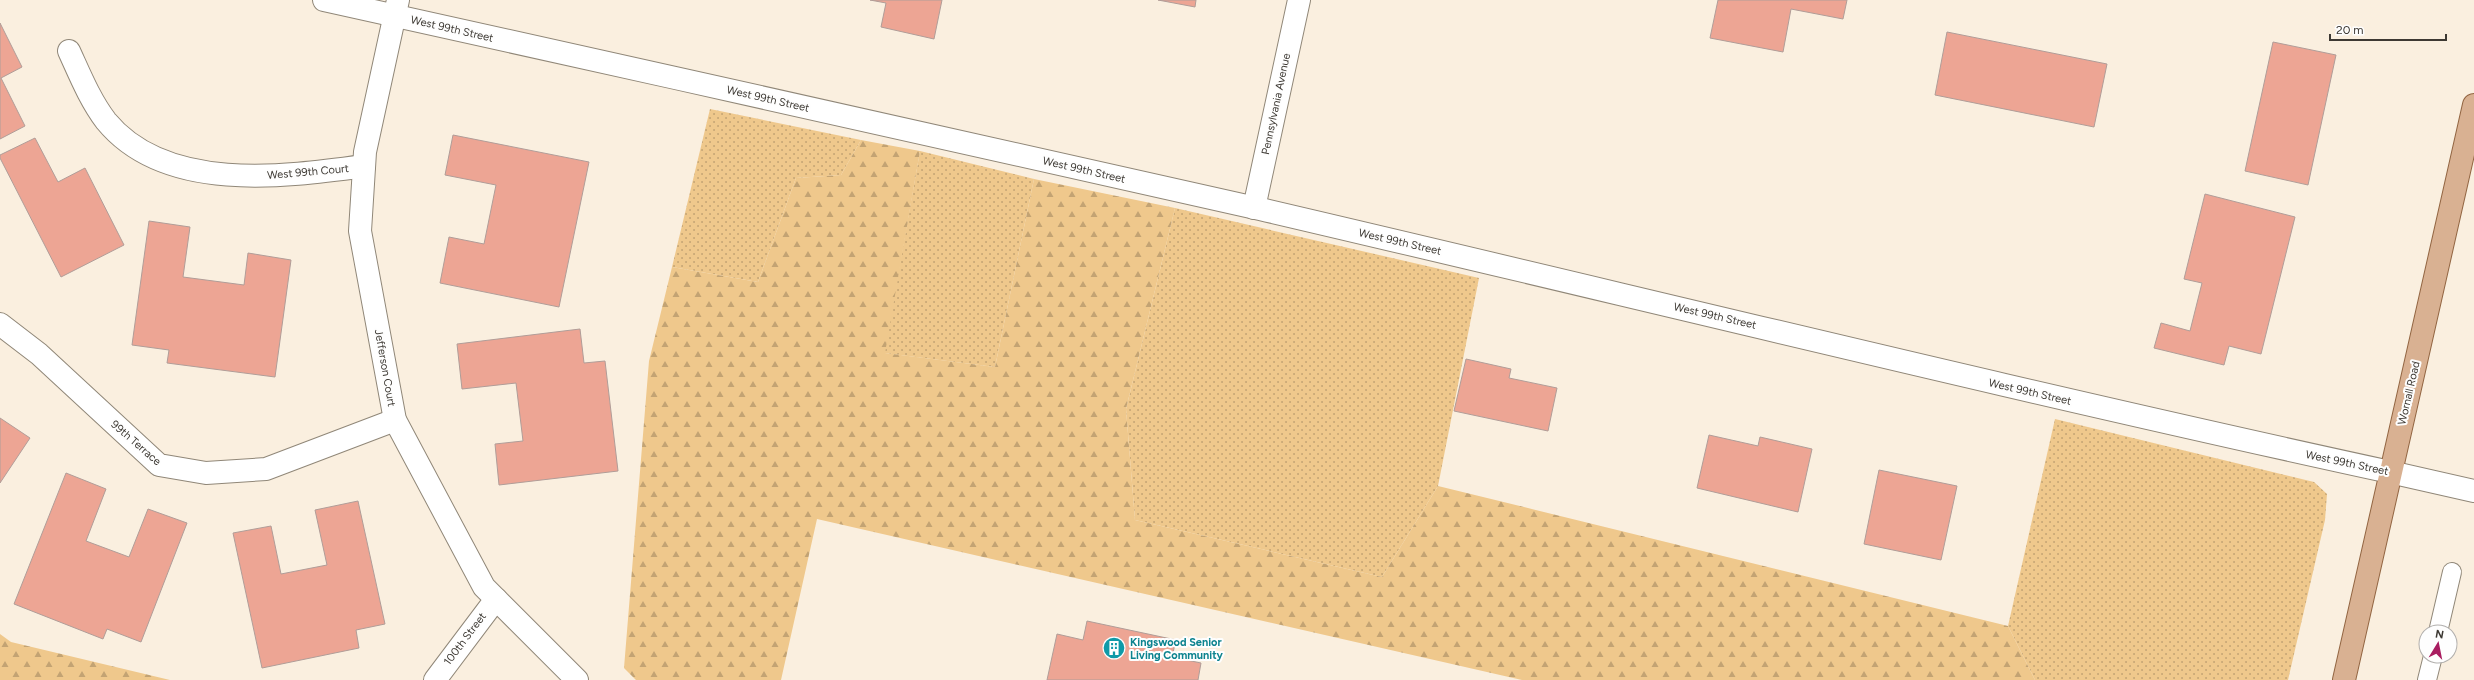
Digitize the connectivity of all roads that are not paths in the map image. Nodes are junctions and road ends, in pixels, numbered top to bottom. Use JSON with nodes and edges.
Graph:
{"nodes":[{"id":1,"x":324,"y":0,"type":"edge"},
{"id":2,"x":1299,"y":0,"type":"edge"},
{"id":3,"x":397,"y":8,"type":"edge"},
{"id":4,"x":68,"y":51,"type":"dead end"},
{"id":5,"x":2474,"y":105,"type":"edge"},
{"id":6,"x":364,"y":166,"type":"junction"},
{"id":7,"x":1254,"y":208,"type":"junction"},
{"id":8,"x":0,"y":324,"type":"edge"},
{"id":9,"x":395,"y":420,"type":"junction"},
{"id":10,"x":2390,"y":472,"type":"junction"},
{"id":11,"x":2474,"y":491,"type":"edge"},
{"id":12,"x":2452,"y":572,"type":"dead end"},
{"id":13,"x":496,"y":599,"type":"junction"},
{"id":14,"x":2440,"y":624,"type":"edge"},
{"id":15,"x":2431,"y":664,"type":"edge"},
{"id":16,"x":435,"y":680,"type":"edge"},
{"id":17,"x":577,"y":680,"type":"edge"},
{"id":18,"x":2344,"y":680,"type":"edge"},
{"id":19,"x":2427,"y":680,"type":"edge"}],
"edges":[{"from":1,"to":3,"type":"street","name":"West 99th Street"},
{"from":2,"to":7,"type":"street","name":"Pennsylvania Avenue"},
{"from":3,"to":6,"type":"street","name":"Jefferson Court"},
{"from":3,"to":7,"type":"street","name":"West 99th Street"},
{"from":4,"to":6,"type":"street","name":"West 99th Court"},
{"from":5,"to":10,"type":"main road","name":"Wornall Road"},
{"from":6,"to":9,"type":"street","name":"Jefferson Court"},
{"from":7,"to":10,"type":"street","name":"West 99th Street"},
{"from":8,"to":9,"type":"street","name":"99th Terrace"},
{"from":9,"to":13,"type":"street","name":"Jefferson Court"},
{"from":10,"to":11,"type":"street","name":"West 99th Street"},
{"from":10,"to":18,"type":"main road","name":"Wornall Road"},
{"from":12,"to":14,"type":"lane"},
{"from":13,"to":16,"type":"street","name":"100th Street"},
{"from":13,"to":17,"type":"street","name":"Jefferson Court"},
{"from":15,"to":19,"type":"lane"}]}
